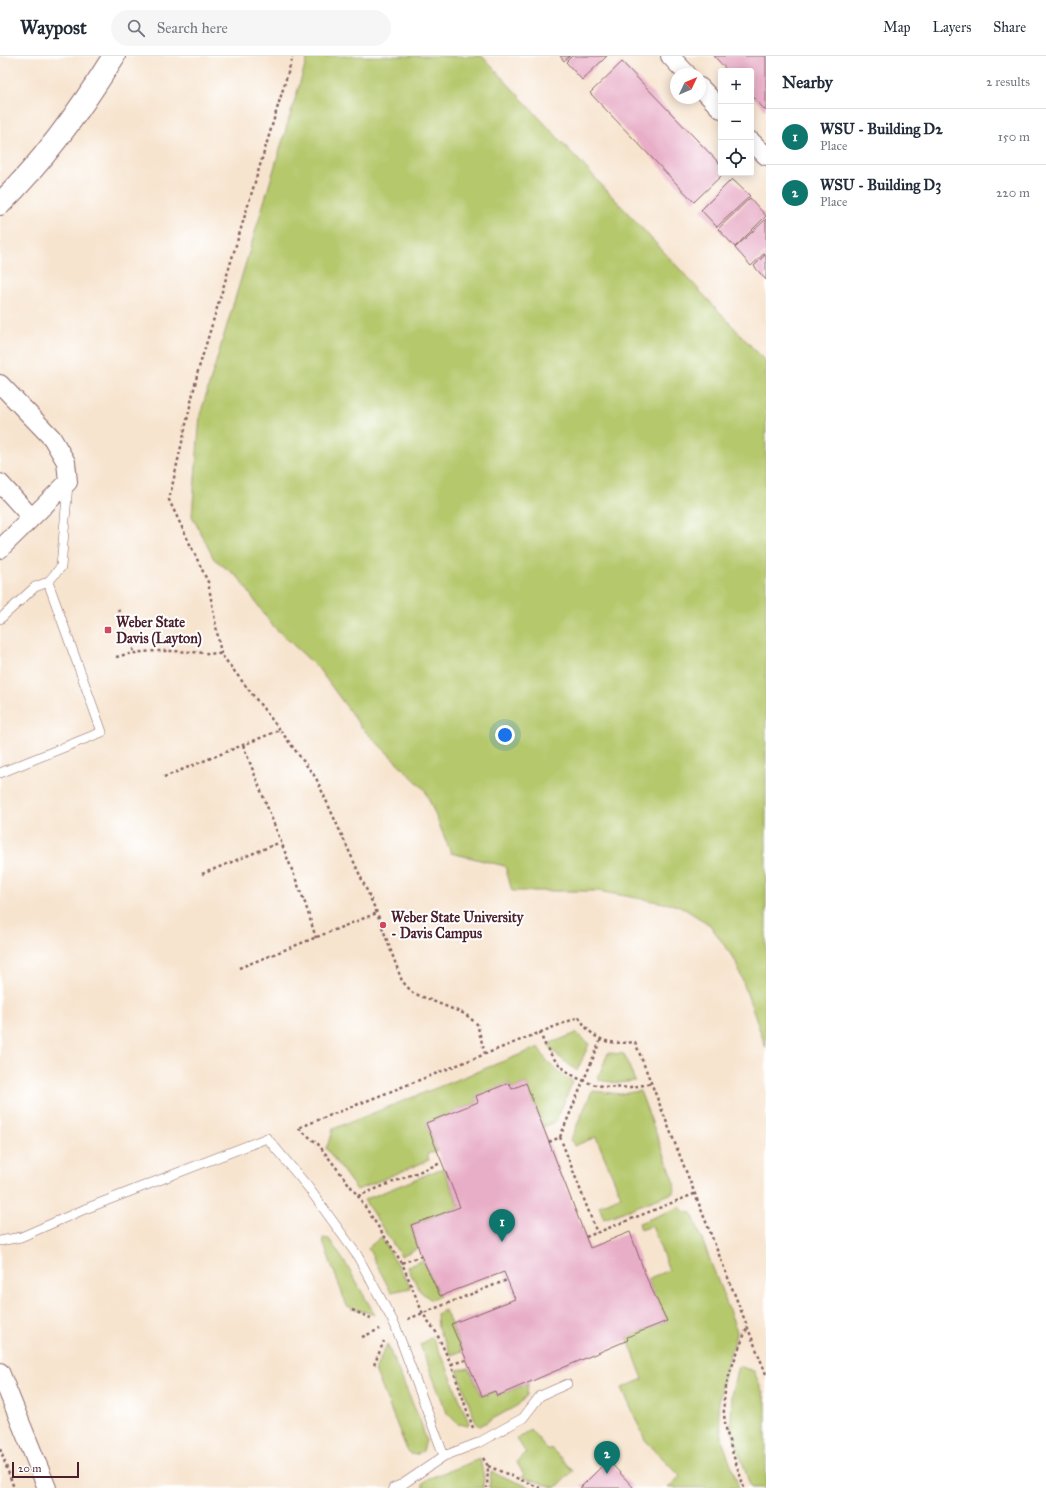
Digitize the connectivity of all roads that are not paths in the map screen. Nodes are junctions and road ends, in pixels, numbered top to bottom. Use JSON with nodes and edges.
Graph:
{"nodes":[{"id":1,"x":114,"y":56,"type":"edge"},
{"id":2,"x":670,"y":56,"type":"edge"},
{"id":3,"x":681,"y":68,"type":"edge"},
{"id":4,"x":706,"y":93,"type":"edge"},
{"id":5,"x":718,"y":106,"type":"edge"},
{"id":6,"x":754,"y":144,"type":"edge"},
{"id":7,"x":766,"y":156,"type":"edge"},
{"id":8,"x":0,"y":204,"type":"edge"},
{"id":9,"x":0,"y":384,"type":"edge"},
{"id":10,"x":68,"y":482,"type":"junction"},
{"id":11,"x":0,"y":483,"type":"edge"},
{"id":12,"x":31,"y":517,"type":"junction"},
{"id":13,"x":0,"y":549,"type":"edge"},
{"id":14,"x":48,"y":582,"type":"junction"},
{"id":15,"x":0,"y":619,"type":"edge"},
{"id":16,"x":0,"y":773,"type":"edge"},
{"id":17,"x":0,"y":1241,"type":"edge"},
{"id":18,"x":0,"y":1372,"type":"edge"},
{"id":19,"x":566,"y":1384,"type":"dead end"},
{"id":20,"x":444,"y":1456,"type":"junction"},
{"id":21,"x":47,"y":1488,"type":"edge"},
{"id":22,"x":393,"y":1488,"type":"edge"}],
"edges":[{"from":1,"to":8,"type":"street"},
{"from":2,"to":3,"type":"street"},
{"from":4,"to":5,"type":"street"},
{"from":6,"to":7,"type":"street"},
{"from":9,"to":10,"type":"street"},
{"from":10,"to":12,"type":"street"},
{"from":10,"to":14,"type":"lane"},
{"from":11,"to":12,"type":"street"},
{"from":12,"to":13,"type":"street"},
{"from":14,"to":15,"type":"lane"},
{"from":14,"to":16,"type":"lane"},
{"from":17,"to":20,"type":"lane"},
{"from":18,"to":21,"type":"street"},
{"from":19,"to":20,"type":"lane"},
{"from":20,"to":22,"type":"lane"}]}
